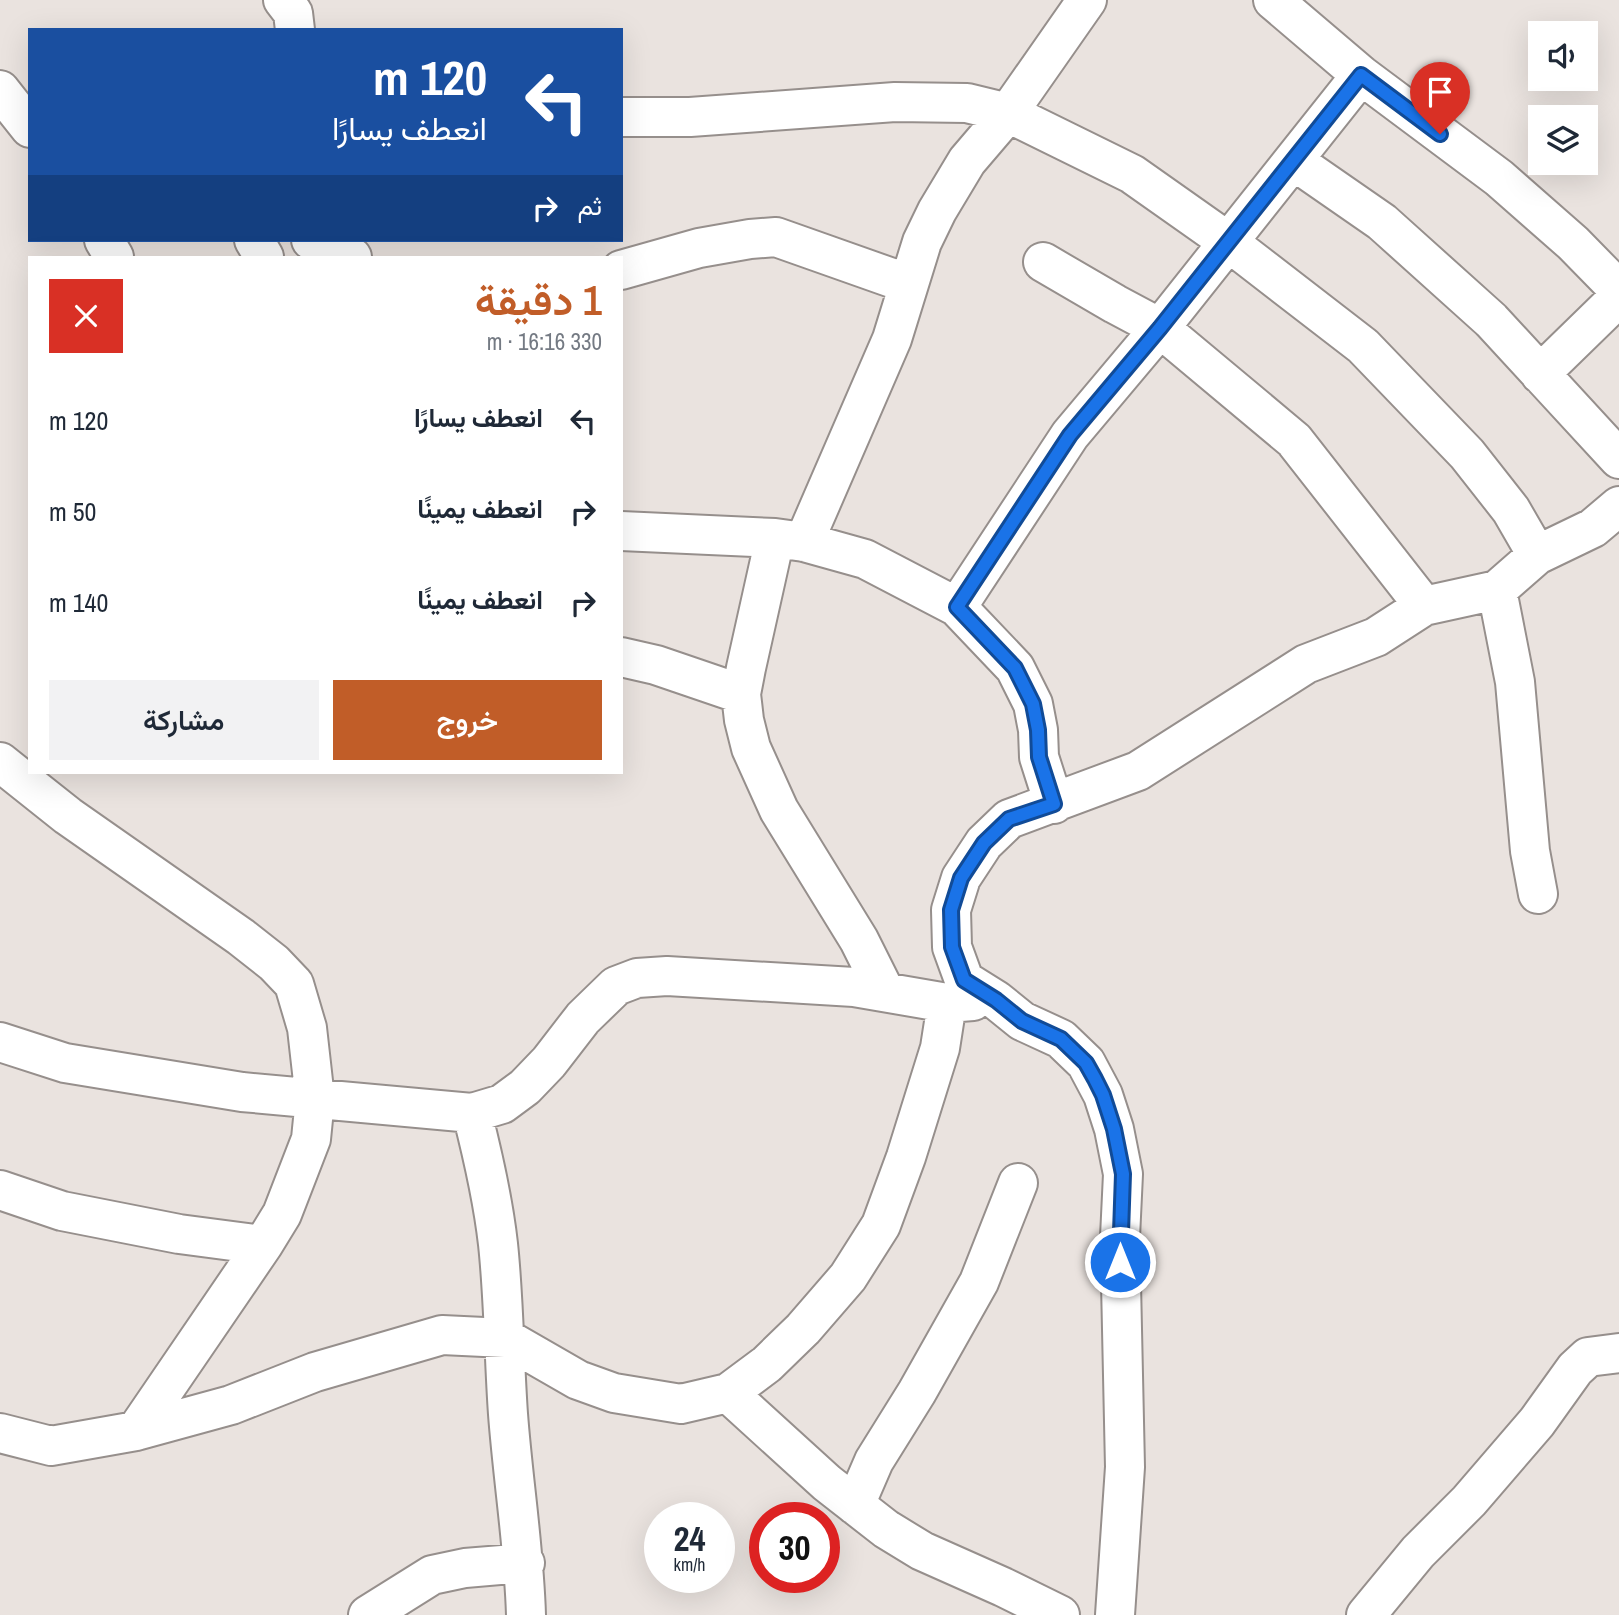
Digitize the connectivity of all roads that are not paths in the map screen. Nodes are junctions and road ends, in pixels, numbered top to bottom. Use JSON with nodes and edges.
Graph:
{"nodes":[{"id":1,"x":283,"y":0,"type":"edge"},
{"id":2,"x":1087,"y":0,"type":"edge"},
{"id":3,"x":1273,"y":0,"type":"edge"},
{"id":4,"x":295,"y":28,"type":"edge"},
{"id":5,"x":1361,"y":75,"type":"junction"},
{"id":6,"x":0,"y":90,"type":"edge"},
{"id":7,"x":1008,"y":113,"type":"junction"},
{"id":8,"x":623,"y":117,"type":"edge"},
{"id":9,"x":28,"y":125,"type":"edge"},
{"id":10,"x":1294,"y":161,"type":"junction"},
{"id":11,"x":1227,"y":241,"type":"junction"},
{"id":12,"x":316,"y":242,"type":"edge"},
{"id":13,"x":350,"y":256,"type":"edge"},
{"id":14,"x":1043,"y":262,"type":"dead end"},
{"id":15,"x":623,"y":269,"type":"edge"},
{"id":16,"x":909,"y":284,"type":"junction"},
{"id":17,"x":1619,"y":290,"type":"edge"},
{"id":18,"x":1619,"y":297,"type":"edge"},
{"id":19,"x":1160,"y":328,"type":"junction"},
{"id":20,"x":1540,"y":374,"type":"junction"},
{"id":21,"x":1619,"y":459,"type":"edge"},
{"id":22,"x":1619,"y":506,"type":"edge"},
{"id":23,"x":623,"y":531,"type":"edge"},
{"id":24,"x":790,"y":540,"type":"junction"},
{"id":25,"x":1537,"y":555,"type":"junction"},
{"id":26,"x":1497,"y":590,"type":"junction"},
{"id":27,"x":1424,"y":606,"type":"junction"},
{"id":28,"x":957,"y":607,"type":"junction"},
{"id":29,"x":623,"y":657,"type":"edge"},
{"id":30,"x":741,"y":694,"type":"junction"},
{"id":31,"x":0,"y":762,"type":"edge"},
{"id":32,"x":1054,"y":804,"type":"junction"},
{"id":33,"x":1538,"y":894,"type":"dead end"},
{"id":34,"x":884,"y":992,"type":"junction"},
{"id":35,"x":996,"y":1000,"type":"junction"},
{"id":36,"x":947,"y":1003,"type":"junction"},
{"id":37,"x":0,"y":1042,"type":"edge"},
{"id":38,"x":315,"y":1099,"type":"junction"},
{"id":39,"x":472,"y":1113,"type":"junction"},
{"id":40,"x":1018,"y":1183,"type":"dead end"},
{"id":41,"x":0,"y":1190,"type":"edge"},
{"id":42,"x":263,"y":1245,"type":"junction"},
{"id":43,"x":505,"y":1338,"type":"junction"},
{"id":44,"x":1619,"y":1353,"type":"edge"},
{"id":45,"x":728,"y":1394,"type":"junction"},
{"id":46,"x":136,"y":1431,"type":"junction"},
{"id":47,"x":0,"y":1433,"type":"edge"},
{"id":48,"x":855,"y":1505,"type":"junction"},
{"id":49,"x":524,"y":1563,"type":"junction"},
{"id":50,"x":368,"y":1615,"type":"edge"},
{"id":51,"x":526,"y":1615,"type":"edge"},
{"id":52,"x":1060,"y":1615,"type":"edge"},
{"id":53,"x":1115,"y":1615,"type":"edge"},
{"id":54,"x":1366,"y":1615,"type":"edge"}],
"edges":[{"from":1,"to":4,"type":"street"},
{"from":2,"to":7,"type":"street"},
{"from":3,"to":5,"type":"street"},
{"from":5,"to":10,"type":"street"},
{"from":5,"to":17,"type":"street"},
{"from":6,"to":9,"type":"street"},
{"from":7,"to":8,"type":"street"},
{"from":7,"to":11,"type":"street"},
{"from":7,"to":16,"type":"street"},
{"from":10,"to":11,"type":"street"},
{"from":10,"to":20,"type":"street"},
{"from":11,"to":19,"type":"street"},
{"from":11,"to":25,"type":"street"},
{"from":12,"to":13,"type":"street"},
{"from":14,"to":19,"type":"street"},
{"from":15,"to":16,"type":"street"},
{"from":16,"to":24,"type":"street"},
{"from":18,"to":20,"type":"street"},
{"from":19,"to":27,"type":"street"},
{"from":19,"to":28,"type":"street"},
{"from":20,"to":21,"type":"street"},
{"from":22,"to":25,"type":"street"},
{"from":23,"to":24,"type":"street"},
{"from":24,"to":28,"type":"street"},
{"from":24,"to":30,"type":"street"},
{"from":25,"to":26,"type":"street"},
{"from":26,"to":27,"type":"street"},
{"from":26,"to":33,"type":"street"},
{"from":27,"to":32,"type":"street"},
{"from":28,"to":32,"type":"street"},
{"from":29,"to":30,"type":"street"},
{"from":30,"to":34,"type":"street"},
{"from":31,"to":38,"type":"street"},
{"from":32,"to":35,"type":"street"},
{"from":34,"to":36,"type":"street"},
{"from":34,"to":39,"type":"street"},
{"from":35,"to":36,"type":"street"},
{"from":35,"to":53,"type":"street"},
{"from":36,"to":45,"type":"street"},
{"from":37,"to":38,"type":"street"},
{"from":38,"to":39,"type":"street"},
{"from":38,"to":42,"type":"street"},
{"from":39,"to":43,"type":"street"},
{"from":40,"to":48,"type":"street"},
{"from":41,"to":42,"type":"street"},
{"from":42,"to":46,"type":"street"},
{"from":43,"to":45,"type":"street"},
{"from":43,"to":46,"type":"street"},
{"from":43,"to":49,"type":"street"},
{"from":44,"to":54,"type":"street"},
{"from":45,"to":48,"type":"street"},
{"from":46,"to":47,"type":"street"},
{"from":48,"to":52,"type":"street"},
{"from":49,"to":50,"type":"street"},
{"from":49,"to":51,"type":"street"}]}
